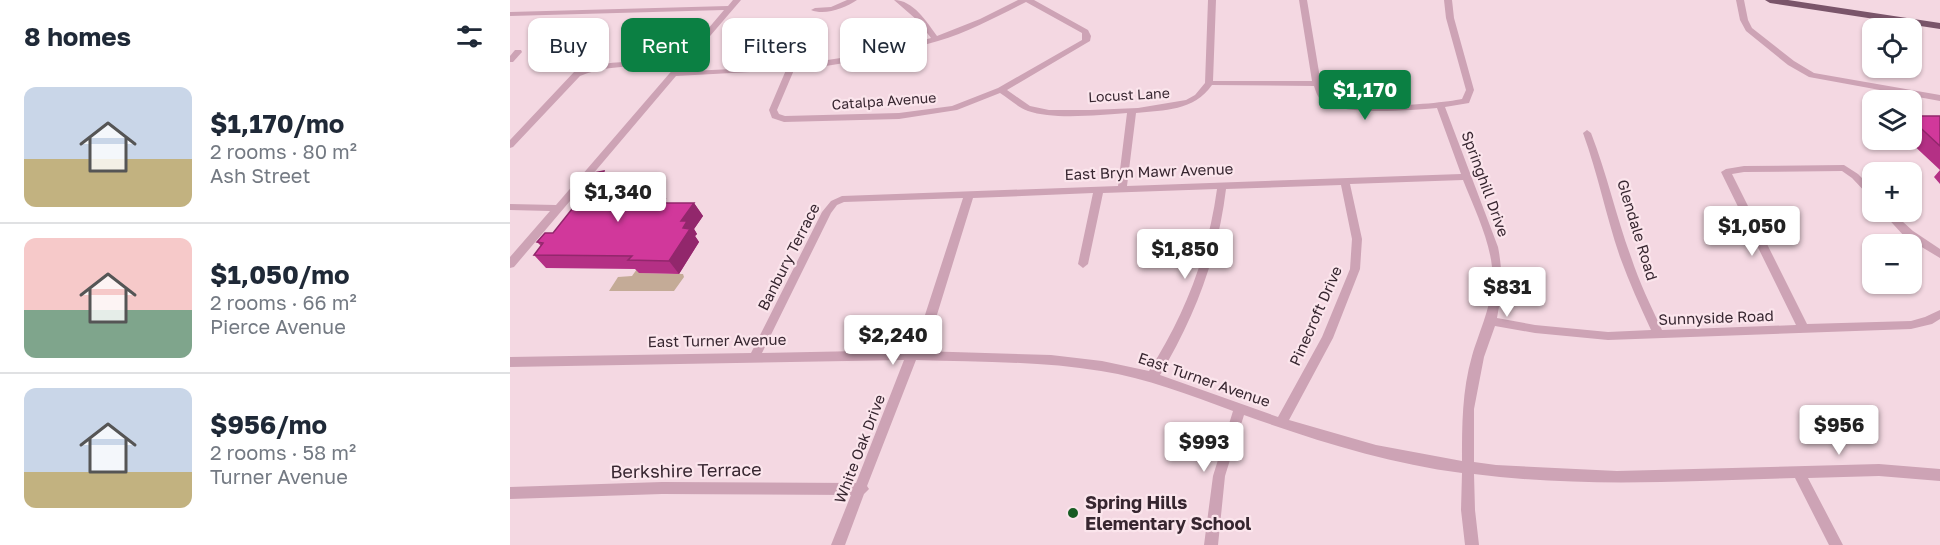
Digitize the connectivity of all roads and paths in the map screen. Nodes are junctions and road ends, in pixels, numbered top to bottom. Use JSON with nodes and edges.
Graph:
{"nodes":[{"id":1,"x":737,"y":0,"type":"edge"},
{"id":2,"x":853,"y":0,"type":"edge"},
{"id":3,"x":898,"y":0,"type":"edge"},
{"id":4,"x":1024,"y":0,"type":"edge"},
{"id":5,"x":1029,"y":0,"type":"edge"},
{"id":6,"x":1212,"y":0,"type":"edge"},
{"id":7,"x":1304,"y":0,"type":"edge"},
{"id":8,"x":1448,"y":0,"type":"edge"},
{"id":9,"x":1740,"y":0,"type":"edge"},
{"id":10,"x":1770,"y":0,"type":"edge"},
{"id":11,"x":730,"y":8,"type":"junction"},
{"id":12,"x":815,"y":10,"type":"dead end"},
{"id":13,"x":510,"y":14,"type":"edge"},
{"id":14,"x":1940,"y":26,"type":"edge"},
{"id":15,"x":710,"y":31,"type":"edge"},
{"id":16,"x":936,"y":39,"type":"junction"},
{"id":17,"x":518,"y":52,"type":"dead end"},
{"id":18,"x":510,"y":60,"type":"edge"},
{"id":19,"x":621,"y":64,"type":"edge"},
{"id":20,"x":828,"y":64,"type":"edge"},
{"id":21,"x":732,"y":72,"type":"edge"},
{"id":22,"x":789,"y":72,"type":"edge"},
{"id":23,"x":674,"y":74,"type":"joint"},
{"id":24,"x":1209,"y":83,"type":"junction"},
{"id":25,"x":1317,"y":84,"type":"junction"},
{"id":26,"x":1001,"y":90,"type":"junction"},
{"id":27,"x":1940,"y":98,"type":"edge"},
{"id":28,"x":1440,"y":105,"type":"junction"},
{"id":29,"x":1132,"y":110,"type":"junction"},
{"id":30,"x":1587,"y":133,"type":"dead end"},
{"id":31,"x":510,"y":145,"type":"edge"},
{"id":32,"x":1467,"y":177,"type":"junction"},
{"id":33,"x":1345,"y":181,"type":"junction"},
{"id":34,"x":1862,"y":183,"type":"edge"},
{"id":35,"x":1222,"y":185,"type":"junction"},
{"id":36,"x":1122,"y":188,"type":"junction"},
{"id":37,"x":1100,"y":189,"type":"junction"},
{"id":38,"x":969,"y":194,"type":"junction"},
{"id":39,"x":834,"y":203,"type":"joint"},
{"id":40,"x":510,"y":207,"type":"edge"},
{"id":41,"x":558,"y":208,"type":"junction"},
{"id":42,"x":1897,"y":222,"type":"edge"},
{"id":43,"x":1940,"y":254,"type":"edge"},
{"id":44,"x":510,"y":264,"type":"edge"},
{"id":45,"x":1083,"y":264,"type":"dead end"},
{"id":46,"x":1940,"y":314,"type":"edge"},
{"id":47,"x":1491,"y":321,"type":"junction"},
{"id":48,"x":1804,"y":330,"type":"junction"},
{"id":49,"x":1659,"y":335,"type":"junction"},
{"id":50,"x":912,"y":356,"type":"junction"},
{"id":51,"x":756,"y":357,"type":"junction"},
{"id":52,"x":510,"y":362,"type":"edge"},
{"id":53,"x":1152,"y":377,"type":"junction"},
{"id":54,"x":1240,"y":408,"type":"junction"},
{"id":55,"x":1281,"y":423,"type":"junction"},
{"id":56,"x":1468,"y":467,"type":"junction"},
{"id":57,"x":1799,"y":473,"type":"junction"},
{"id":58,"x":1940,"y":475,"type":"edge"},
{"id":59,"x":862,"y":489,"type":"junction"},
{"id":60,"x":510,"y":493,"type":"edge"},
{"id":61,"x":838,"y":545,"type":"edge"},
{"id":62,"x":1211,"y":545,"type":"edge"},
{"id":63,"x":1472,"y":545,"type":"edge"},
{"id":64,"x":1836,"y":545,"type":"edge"}],
"edges":[{"from":1,"to":11,"type":"street"},
{"from":2,"to":12,"type":"street"},
{"from":3,"to":16,"type":"street"},
{"from":4,"to":16,"type":"street"},
{"from":5,"to":26,"type":"street","name":"Catalpa Avenue"},
{"from":6,"to":24,"type":"street"},
{"from":7,"to":25,"type":"street"},
{"from":8,"to":28,"type":"street"},
{"from":9,"to":27,"type":"street"},
{"from":10,"to":14,"type":"main road"},
{"from":11,"to":13,"type":"street"},
{"from":11,"to":15,"type":"street"},
{"from":16,"to":20,"type":"street"},
{"from":17,"to":18,"type":"street"},
{"from":19,"to":31,"type":"street"},
{"from":21,"to":23,"type":"street"},
{"from":22,"to":26,"type":"street","name":"Catalpa Avenue"},
{"from":23,"to":41,"type":"street"},
{"from":24,"to":25,"type":"street"},
{"from":24,"to":29,"type":"street","name":"Locust Lane"},
{"from":25,"to":28,"type":"street"},
{"from":26,"to":29,"type":"street","name":"Locust Lane"},
{"from":28,"to":32,"type":"street","name":"Springhill Drive"},
{"from":29,"to":36,"type":"street"},
{"from":30,"to":49,"type":"street","name":"Glendale Road"},
{"from":32,"to":33,"type":"street","name":"East Bryn Mawr Avenue"},
{"from":32,"to":47,"type":"street","name":"Springhill Drive"},
{"from":33,"to":35,"type":"street","name":"East Bryn Mawr Avenue"},
{"from":33,"to":55,"type":"street","name":"Pinecroft Drive"},
{"from":34,"to":48,"type":"street"},
{"from":35,"to":36,"type":"street","name":"East Bryn Mawr Avenue"},
{"from":35,"to":53,"type":"street"},
{"from":36,"to":37,"type":"street","name":"East Bryn Mawr Avenue"},
{"from":37,"to":38,"type":"street","name":"East Bryn Mawr Avenue"},
{"from":37,"to":45,"type":"street"},
{"from":38,"to":39,"type":"street","name":"East Bryn Mawr Avenue"},
{"from":38,"to":50,"type":"street","name":"White Oak Drive"},
{"from":39,"to":51,"type":"street","name":"Banbury Terrace"},
{"from":40,"to":41,"type":"street"},
{"from":41,"to":44,"type":"street"},
{"from":42,"to":43,"type":"street"},
{"from":46,"to":48,"type":"street","name":"Sunnyside Road"},
{"from":47,"to":49,"type":"street","name":"Sunnyside Road"},
{"from":47,"to":56,"type":"street","name":"Springhill Drive"},
{"from":48,"to":49,"type":"street","name":"Sunnyside Road"},
{"from":50,"to":51,"type":"street","name":"East Turner Avenue"},
{"from":50,"to":53,"type":"street","name":"East Turner Avenue"},
{"from":50,"to":59,"type":"street","name":"White Oak Drive"},
{"from":51,"to":52,"type":"street","name":"East Turner Avenue"},
{"from":53,"to":54,"type":"street","name":"East Turner Avenue"},
{"from":54,"to":55,"type":"street","name":"East Turner Avenue"},
{"from":54,"to":62,"type":"street"},
{"from":55,"to":56,"type":"street","name":"East Turner Avenue"},
{"from":56,"to":57,"type":"street","name":"East Turner Avenue"},
{"from":56,"to":63,"type":"street","name":"Springhill Drive"},
{"from":57,"to":58,"type":"street","name":"East Turner Avenue"},
{"from":57,"to":64,"type":"street"},
{"from":59,"to":60,"type":"street","name":"Berkshire Terrace"},
{"from":59,"to":61,"type":"street","name":"White Oak Drive"}]}
